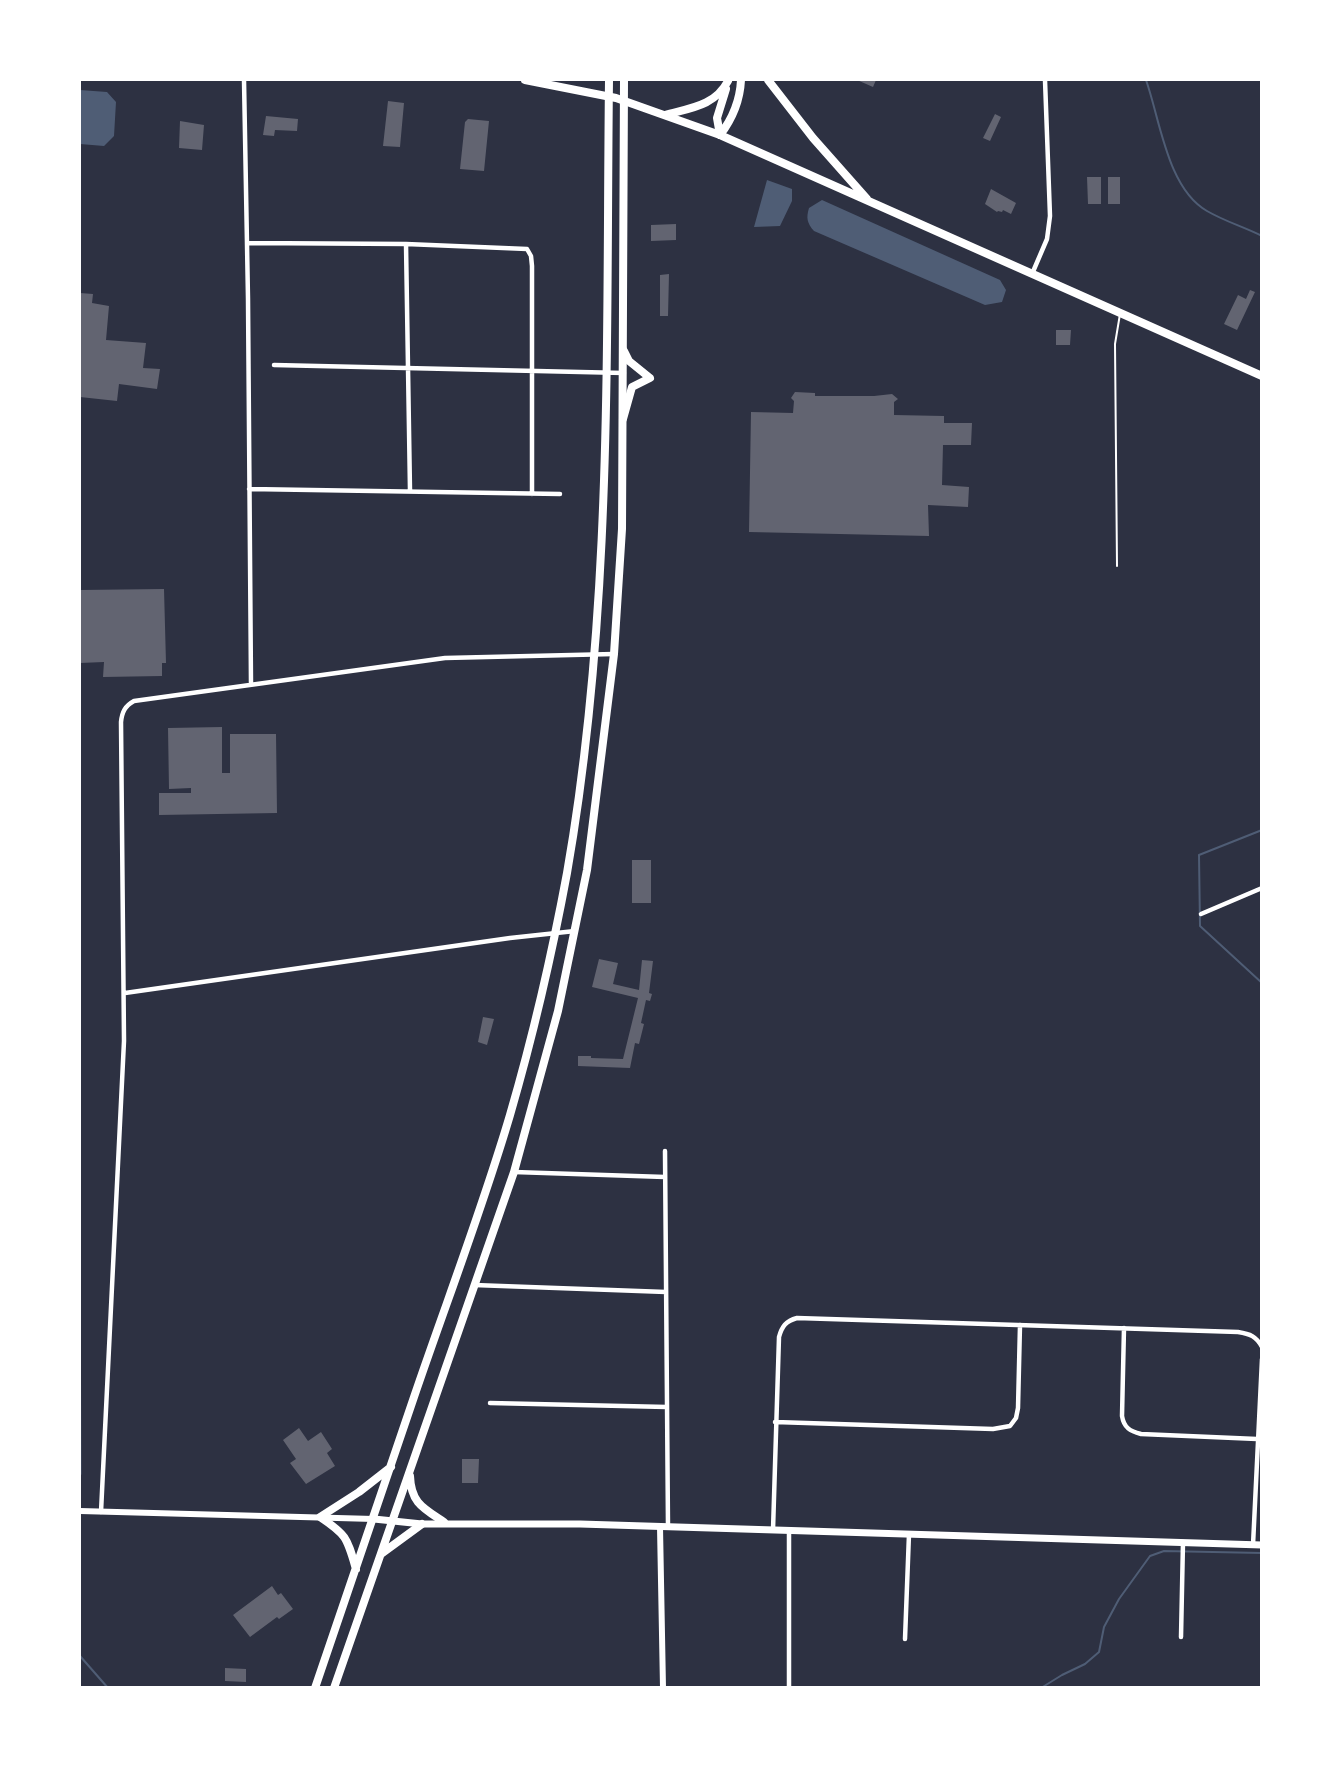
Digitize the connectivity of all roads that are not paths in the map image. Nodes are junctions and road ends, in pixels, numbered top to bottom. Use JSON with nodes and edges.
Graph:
{"nodes":[{"id":1,"x":244,"y":80,"type":"edge"},
{"id":2,"x":530,"y":80,"type":"edge"},
{"id":3,"x":609,"y":80,"type":"edge"},
{"id":4,"x":624,"y":80,"type":"edge"},
{"id":5,"x":728,"y":80,"type":"edge"},
{"id":6,"x":741,"y":80,"type":"edge"},
{"id":7,"x":768,"y":80,"type":"edge"},
{"id":8,"x":1045,"y":80,"type":"edge"},
{"id":9,"x":665,"y":115,"type":"junction"},
{"id":10,"x":720,"y":135,"type":"junction"},
{"id":11,"x":870,"y":202,"type":"junction"},
{"id":12,"x":247,"y":243,"type":"junction"},
{"id":13,"x":406,"y":244,"type":"junction"},
{"id":14,"x":1032,"y":274,"type":"junction"},
{"id":15,"x":1120,"y":313,"type":"junction"},
{"id":16,"x":624,"y":351,"type":"junction"},
{"id":17,"x":274,"y":365,"type":"dead end"},
{"id":18,"x":408,"y":366,"type":"junction"},
{"id":19,"x":532,"y":370,"type":"junction"},
{"id":20,"x":606,"y":372,"type":"junction"},
{"id":21,"x":624,"y":373,"type":"junction"},
{"id":22,"x":1262,"y":376,"type":"edge"},
{"id":23,"x":623,"y":420,"type":"junction"},
{"id":24,"x":249,"y":489,"type":"junction"},
{"id":25,"x":410,"y":491,"type":"junction"},
{"id":26,"x":532,"y":494,"type":"junction"},
{"id":27,"x":560,"y":494,"type":"dead end"},
{"id":28,"x":1117,"y":566,"type":"dead end"},
{"id":29,"x":596,"y":654,"type":"junction"},
{"id":30,"x":614,"y":654,"type":"junction"},
{"id":31,"x":250,"y":684,"type":"junction"},
{"id":32,"x":1260,"y":889,"type":"edge"},
{"id":33,"x":1262,"y":896,"type":"edge"},
{"id":34,"x":1201,"y":914,"type":"dead end"},
{"id":35,"x":575,"y":931,"type":"junction"},
{"id":36,"x":555,"y":935,"type":"junction"},
{"id":37,"x":125,"y":993,"type":"junction"},
{"id":38,"x":666,"y":1151,"type":"dead end"},
{"id":39,"x":514,"y":1172,"type":"junction"},
{"id":40,"x":665,"y":1177,"type":"junction"},
{"id":41,"x":474,"y":1286,"type":"junction"},
{"id":42,"x":666,"y":1292,"type":"junction"},
{"id":43,"x":1020,"y":1325,"type":"junction"},
{"id":44,"x":1125,"y":1328,"type":"junction"},
{"id":45,"x":1262,"y":1347,"type":"edge"},
{"id":46,"x":1262,"y":1359,"type":"edge"},
{"id":47,"x":490,"y":1403,"type":"dead end"},
{"id":48,"x":667,"y":1407,"type":"junction"},
{"id":49,"x":775,"y":1422,"type":"junction"},
{"id":50,"x":1257,"y":1439,"type":"junction"},
{"id":51,"x":392,"y":1466,"type":"junction"},
{"id":52,"x":410,"y":1472,"type":"junction"},
{"id":53,"x":80,"y":1511,"type":"edge"},
{"id":54,"x":101,"y":1512,"type":"junction"},
{"id":55,"x":320,"y":1517,"type":"junction"},
{"id":56,"x":374,"y":1519,"type":"junction"},
{"id":57,"x":392,"y":1521,"type":"junction"},
{"id":58,"x":444,"y":1522,"type":"junction"},
{"id":59,"x":422,"y":1524,"type":"junction"},
{"id":60,"x":664,"y":1527,"type":"junction"},
{"id":61,"x":773,"y":1530,"type":"junction"},
{"id":62,"x":789,"y":1530,"type":"junction"},
{"id":63,"x":909,"y":1534,"type":"junction"},
{"id":64,"x":1183,"y":1542,"type":"junction"},
{"id":65,"x":1253,"y":1545,"type":"junction"},
{"id":66,"x":1262,"y":1545,"type":"edge"},
{"id":67,"x":380,"y":1555,"type":"junction"},
{"id":68,"x":356,"y":1569,"type":"junction"},
{"id":69,"x":1180,"y":1637,"type":"dead end"},
{"id":70,"x":905,"y":1639,"type":"dead end"},
{"id":71,"x":315,"y":1688,"type":"edge"},
{"id":72,"x":334,"y":1688,"type":"edge"},
{"id":73,"x":663,"y":1688,"type":"edge"},
{"id":74,"x":789,"y":1688,"type":"edge"}],
"edges":[{"from":1,"to":12,"type":"street"},
{"from":2,"to":9,"type":"highway"},
{"from":3,"to":20,"type":"main road"},
{"from":4,"to":16,"type":"main road"},
{"from":5,"to":9,"type":"highway"},
{"from":5,"to":10,"type":"highway"},
{"from":6,"to":10,"type":"highway"},
{"from":7,"to":11,"type":"highway"},
{"from":8,"to":14,"type":"street"},
{"from":9,"to":10,"type":"highway"},
{"from":10,"to":11,"type":"highway"},
{"from":11,"to":14,"type":"highway"},
{"from":12,"to":13,"type":"street"},
{"from":12,"to":24,"type":"street"},
{"from":13,"to":18,"type":"street"},
{"from":13,"to":19,"type":"street"},
{"from":14,"to":15,"type":"highway"},
{"from":15,"to":22,"type":"highway"},
{"from":15,"to":28,"type":"lane"},
{"from":16,"to":21,"type":"main road"},
{"from":16,"to":23,"type":"highway"},
{"from":17,"to":18,"type":"street"},
{"from":18,"to":19,"type":"street"},
{"from":18,"to":25,"type":"street"},
{"from":19,"to":20,"type":"street"},
{"from":19,"to":26,"type":"street"},
{"from":20,"to":21,"type":"street"},
{"from":20,"to":29,"type":"main road"},
{"from":21,"to":23,"type":"main road"},
{"from":23,"to":30,"type":"main road"},
{"from":24,"to":25,"type":"street"},
{"from":24,"to":31,"type":"street"},
{"from":25,"to":26,"type":"street"},
{"from":26,"to":27,"type":"street"},
{"from":29,"to":30,"type":"street"},
{"from":29,"to":31,"type":"street"},
{"from":29,"to":36,"type":"main road"},
{"from":30,"to":35,"type":"main road"},
{"from":31,"to":37,"type":"street"},
{"from":32,"to":33,"type":"street"},
{"from":32,"to":34,"type":"street"},
{"from":35,"to":36,"type":"street"},
{"from":35,"to":39,"type":"main road"},
{"from":36,"to":37,"type":"street"},
{"from":36,"to":51,"type":"main road"},
{"from":37,"to":54,"type":"street"},
{"from":38,"to":40,"type":"street"},
{"from":39,"to":40,"type":"street"},
{"from":39,"to":41,"type":"main road"},
{"from":40,"to":42,"type":"street"},
{"from":41,"to":42,"type":"street"},
{"from":41,"to":52,"type":"main road"},
{"from":42,"to":48,"type":"street"},
{"from":43,"to":44,"type":"street"},
{"from":43,"to":49,"type":"street"},
{"from":43,"to":49,"type":"street"},
{"from":44,"to":45,"type":"street"},
{"from":44,"to":50,"type":"street"},
{"from":46,"to":50,"type":"street"},
{"from":47,"to":48,"type":"street"},
{"from":48,"to":60,"type":"street"},
{"from":49,"to":61,"type":"street"},
{"from":50,"to":65,"type":"street"},
{"from":51,"to":55,"type":"main road"},
{"from":51,"to":56,"type":"main road"},
{"from":52,"to":57,"type":"main road"},
{"from":52,"to":58,"type":"main road"},
{"from":53,"to":54,"type":"street"},
{"from":54,"to":55,"type":"street"},
{"from":55,"to":56,"type":"street"},
{"from":55,"to":68,"type":"main road"},
{"from":56,"to":57,"type":"main road"},
{"from":56,"to":68,"type":"main road"},
{"from":57,"to":59,"type":"main road"},
{"from":57,"to":67,"type":"main road"},
{"from":58,"to":59,"type":"main road"},
{"from":58,"to":60,"type":"main road"},
{"from":59,"to":67,"type":"main road"},
{"from":60,"to":61,"type":"main road"},
{"from":60,"to":73,"type":"street"},
{"from":61,"to":62,"type":"main road"},
{"from":62,"to":63,"type":"main road"},
{"from":62,"to":74,"type":"street"},
{"from":63,"to":64,"type":"main road"},
{"from":63,"to":70,"type":"street"},
{"from":64,"to":65,"type":"main road"},
{"from":64,"to":69,"type":"street"},
{"from":65,"to":66,"type":"main road"},
{"from":67,"to":72,"type":"main road"},
{"from":68,"to":71,"type":"main road"}]}
